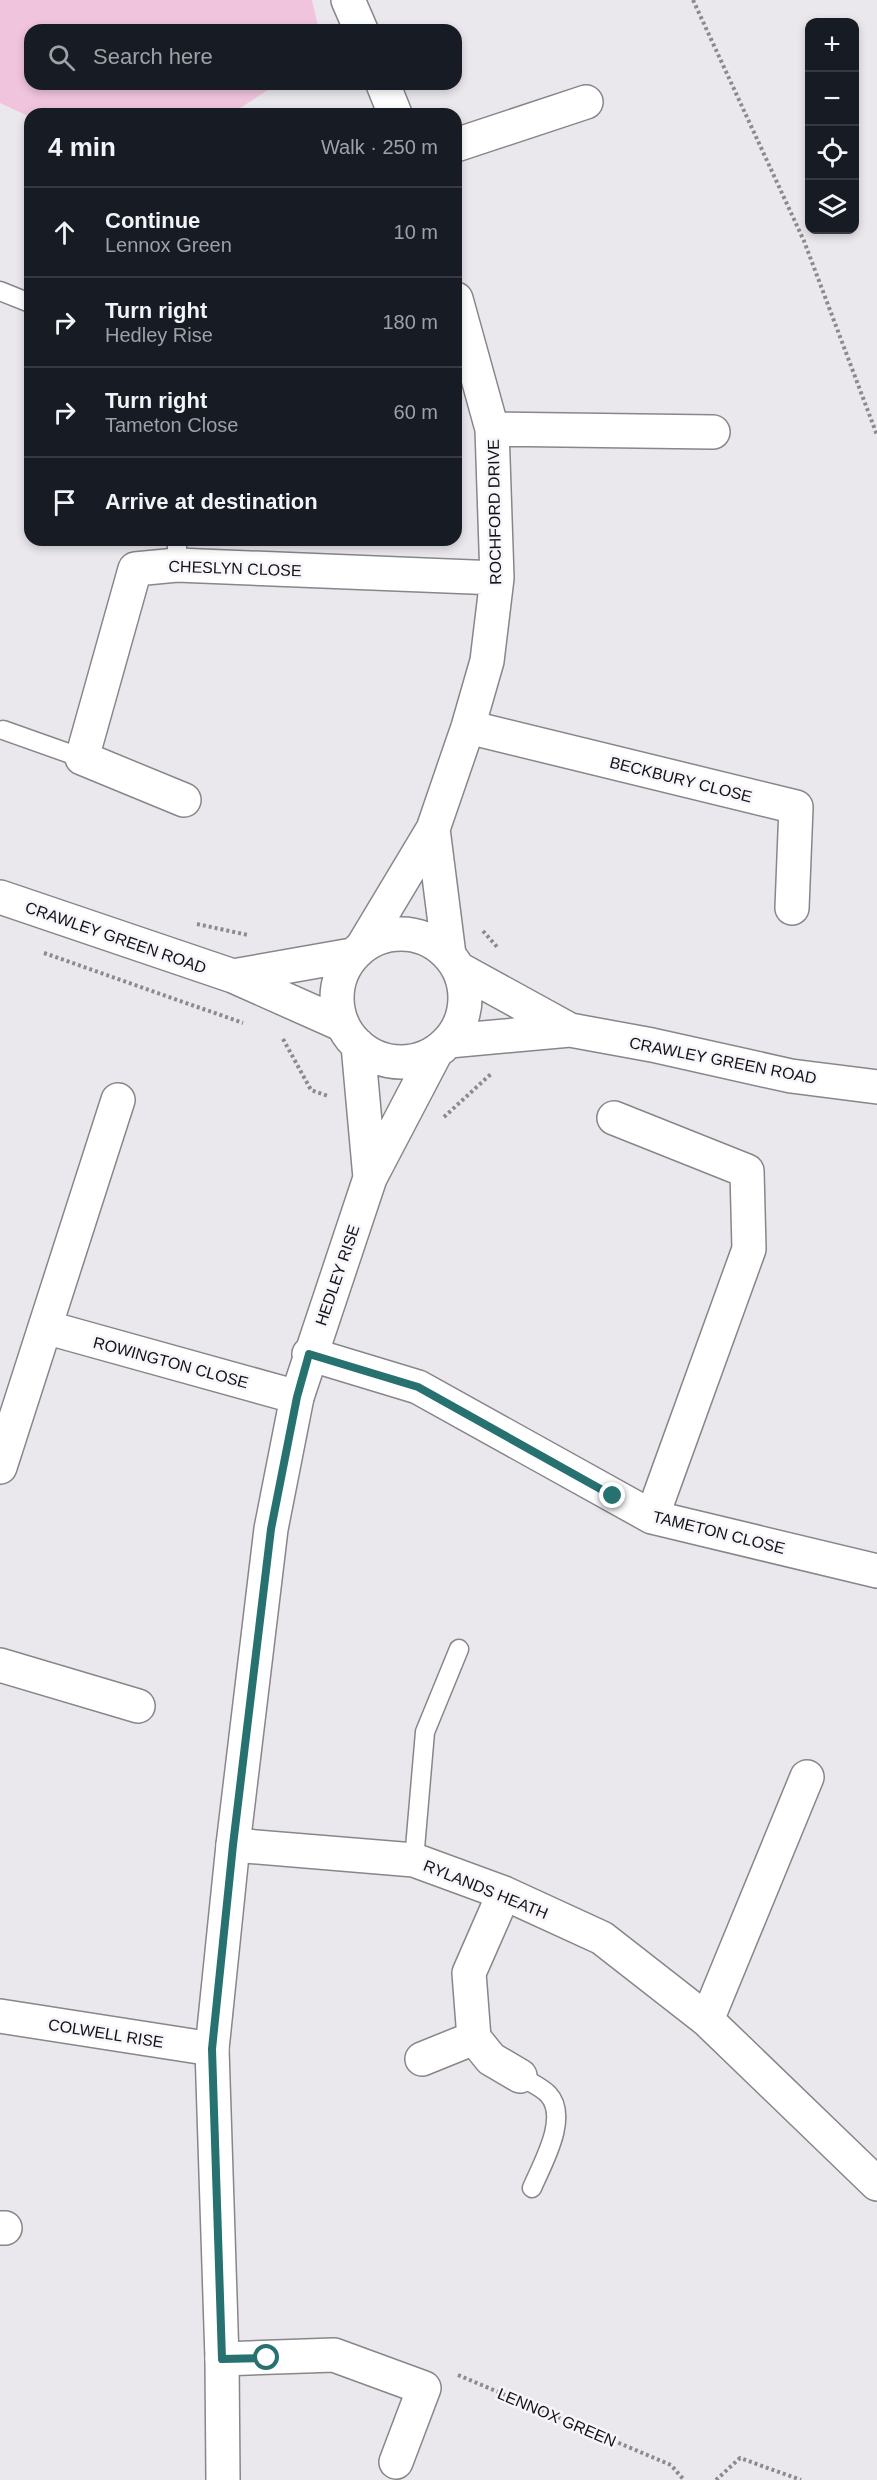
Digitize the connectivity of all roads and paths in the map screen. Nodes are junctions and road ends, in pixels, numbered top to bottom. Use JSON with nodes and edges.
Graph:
{"nodes":[{"id":1,"x":348,"y":0,"type":"edge"},
{"id":2,"x":693,"y":0,"type":"edge"},
{"id":3,"x":358,"y":24,"type":"edge"},
{"id":4,"x":385,"y":90,"type":"edge"},
{"id":5,"x":586,"y":102,"type":"dead end"},
{"id":6,"x":393,"y":108,"type":"edge"},
{"id":7,"x":462,"y":143,"type":"edge"},
{"id":8,"x":0,"y":291,"type":"edge"},
{"id":9,"x":24,"y":301,"type":"edge"},
{"id":10,"x":462,"y":321,"type":"edge"},
{"id":11,"x":492,"y":429,"type":"junction"},
{"id":12,"x":713,"y":432,"type":"dead end"},
{"id":13,"x":877,"y":435,"type":"edge"},
{"id":14,"x":177,"y":552,"type":"edge"},
{"id":15,"x":497,"y":578,"type":"junction"},
{"id":16,"x":468,"y":726,"type":"junction"},
{"id":17,"x":3,"y":730,"type":"dead end"},
{"id":18,"x":82,"y":758,"type":"junction"},
{"id":19,"x":184,"y":800,"type":"dead end"},
{"id":20,"x":433,"y":829,"type":"junction"},
{"id":21,"x":0,"y":897,"type":"edge"},
{"id":22,"x":792,"y":908,"type":"dead end"},
{"id":23,"x":186,"y":921,"type":"dead end"},
{"id":24,"x":253,"y":936,"type":"dead end"},
{"id":25,"x":358,"y":950,"type":"junction"},
{"id":26,"x":42,"y":952,"type":"dead end"},
{"id":27,"x":454,"y":962,"type":"junction"},
{"id":28,"x":233,"y":976,"type":"junction"},
{"id":29,"x":248,"y":1024,"type":"dead end"},
{"id":30,"x":570,"y":1030,"type":"junction"},
{"id":31,"x":350,"y":1035,"type":"junction"},
{"id":32,"x":281,"y":1036,"type":"dead end"},
{"id":33,"x":442,"y":1047,"type":"junction"},
{"id":34,"x":497,"y":1069,"type":"dead end"},
{"id":35,"x":877,"y":1087,"type":"edge"},
{"id":36,"x":118,"y":1100,"type":"dead end"},
{"id":37,"x":337,"y":1100,"type":"dead end"},
{"id":38,"x":614,"y":1118,"type":"dead end"},
{"id":39,"x":436,"y":1124,"type":"dead end"},
{"id":40,"x":369,"y":1178,"type":"junction"},
{"id":41,"x":45,"y":1327,"type":"junction"},
{"id":42,"x":309,"y":1354,"type":"junction"},
{"id":43,"x":297,"y":1397,"type":"junction"},
{"id":44,"x":0,"y":1467,"type":"edge"},
{"id":45,"x":652,"y":1517,"type":"junction"},
{"id":46,"x":877,"y":1571,"type":"edge"},
{"id":47,"x":459,"y":1649,"type":"dead end"},
{"id":48,"x":0,"y":1665,"type":"edge"},
{"id":49,"x":138,"y":1706,"type":"dead end"},
{"id":50,"x":807,"y":1777,"type":"dead end"},
{"id":51,"x":233,"y":1845,"type":"junction"},
{"id":52,"x":414,"y":1860,"type":"junction"},
{"id":53,"x":504,"y":1893,"type":"junction"},
{"id":54,"x":0,"y":2016,"type":"edge"},
{"id":55,"x":707,"y":2020,"type":"junction"},
{"id":56,"x":474,"y":2038,"type":"junction"},
{"id":57,"x":212,"y":2049,"type":"junction"},
{"id":58,"x":422,"y":2059,"type":"dead end"},
{"id":59,"x":520,"y":2076,"type":"joint"},
{"id":60,"x":877,"y":2184,"type":"edge"},
{"id":61,"x":532,"y":2188,"type":"dead end"},
{"id":62,"x":222,"y":2359,"type":"junction"},
{"id":63,"x":424,"y":2388,"type":"junction"},
{"id":64,"x":396,"y":2462,"type":"dead end"},
{"id":65,"x":223,"y":2480,"type":"edge"},
{"id":66,"x":684,"y":2480,"type":"edge"},
{"id":67,"x":716,"y":2480,"type":"edge"},
{"id":68,"x":801,"y":2480,"type":"edge"}],
"edges":[{"from":1,"to":3,"type":"street"},
{"from":2,"to":13,"type":"path"},
{"from":4,"to":6,"type":"street"},
{"from":5,"to":7,"type":"street"},
{"from":8,"to":9,"type":"lane"},
{"from":10,"to":11,"type":"street","name":"ROCHFORD DRIVE"},
{"from":11,"to":12,"type":"street"},
{"from":11,"to":15,"type":"street","name":"ROCHFORD DRIVE"},
{"from":14,"to":15,"type":"street","name":"CHESLYN CLOSE"},
{"from":14,"to":18,"type":"street","name":"CHESLYN CLOSE"},
{"from":15,"to":16,"type":"street","name":"ROCHFORD DRIVE"},
{"from":16,"to":20,"type":"street","name":"ROCHFORD DRIVE"},
{"from":16,"to":22,"type":"street","name":"BECKBURY CLOSE"},
{"from":17,"to":18,"type":"lane"},
{"from":18,"to":19,"type":"street"},
{"from":20,"to":25,"type":"street","name":"ROCHFORD DRIVE"},
{"from":20,"to":27,"type":"street","name":"ROCHFORD DRIVE"},
{"from":21,"to":28,"type":"street","name":"CRAWLEY GREEN ROAD"},
{"from":23,"to":24,"type":"path"},
{"from":25,"to":27,"type":"street"},
{"from":25,"to":28,"type":"street","name":"CRAWLEY GREEN ROAD"},
{"from":25,"to":31,"type":"street"},
{"from":26,"to":29,"type":"path"},
{"from":27,"to":30,"type":"street","name":"CRAWLEY GREEN ROAD"},
{"from":27,"to":33,"type":"street"},
{"from":28,"to":31,"type":"street","name":"CRAWLEY GREEN ROAD"},
{"from":30,"to":33,"type":"street","name":"CRAWLEY GREEN ROAD"},
{"from":30,"to":35,"type":"street","name":"CRAWLEY GREEN ROAD"},
{"from":31,"to":33,"type":"street"},
{"from":31,"to":40,"type":"street","name":"HEDLEY RISE"},
{"from":32,"to":37,"type":"path"},
{"from":33,"to":40,"type":"street","name":"HEDLEY RISE"},
{"from":34,"to":39,"type":"path"},
{"from":36,"to":41,"type":"street"},
{"from":38,"to":45,"type":"street"},
{"from":40,"to":42,"type":"street","name":"HEDLEY RISE"},
{"from":41,"to":43,"type":"street","name":"ROWINGTON CLOSE"},
{"from":41,"to":44,"type":"street"},
{"from":42,"to":43,"type":"street","name":"HEDLEY RISE"},
{"from":42,"to":45,"type":"street","name":"TAMETON CLOSE"},
{"from":43,"to":51,"type":"street","name":"HEDLEY RISE"},
{"from":45,"to":46,"type":"street","name":"TAMETON CLOSE"},
{"from":47,"to":52,"type":"lane"},
{"from":48,"to":49,"type":"street"},
{"from":50,"to":55,"type":"street"},
{"from":51,"to":52,"type":"street","name":"RYLANDS HEATH"},
{"from":51,"to":57,"type":"street","name":"HEDLEY RISE"},
{"from":52,"to":53,"type":"street","name":"RYLANDS HEATH"},
{"from":53,"to":55,"type":"street","name":"RYLANDS HEATH"},
{"from":53,"to":56,"type":"street"},
{"from":54,"to":57,"type":"street","name":"COLWELL RISE"},
{"from":55,"to":60,"type":"street","name":"RYLANDS HEATH"},
{"from":56,"to":58,"type":"street"},
{"from":56,"to":59,"type":"street"},
{"from":57,"to":62,"type":"street","name":"HEDLEY RISE"},
{"from":59,"to":61,"type":"lane"},
{"from":62,"to":63,"type":"street"},
{"from":62,"to":65,"type":"street","name":"HEDLEY RISE"},
{"from":63,"to":64,"type":"street"},
{"from":63,"to":66,"type":"path","name":"LENNOX GREEN"},
{"from":67,"to":68,"type":"path"}]}
